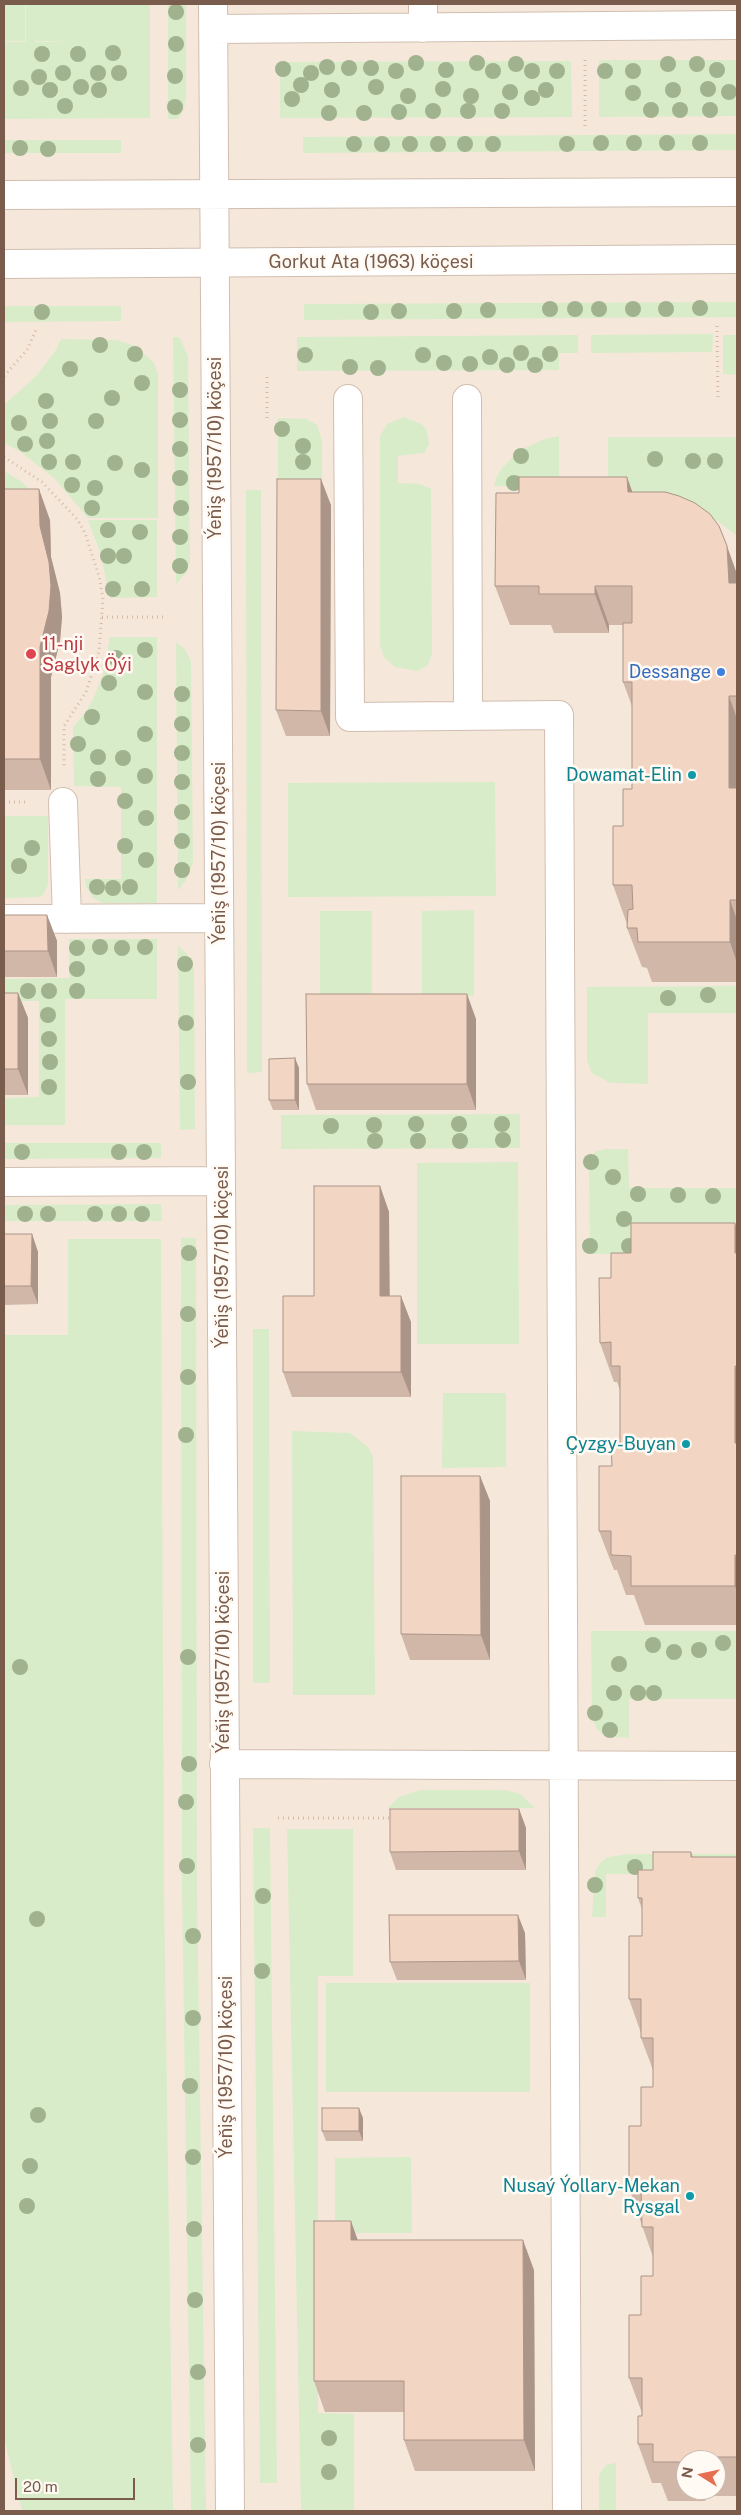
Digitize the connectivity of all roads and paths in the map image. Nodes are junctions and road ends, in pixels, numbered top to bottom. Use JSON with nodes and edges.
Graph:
{"nodes":[{"id":1,"x":213,"y":16,"type":"edge"},
{"id":2,"x":423,"y":16,"type":"edge"},
{"id":3,"x":737,"y":25,"type":"edge"},
{"id":4,"x":585,"y":50,"type":"dead end"},
{"id":5,"x":586,"y":126,"type":"dead end"},
{"id":6,"x":737,"y":192,"type":"edge"},
{"id":7,"x":4,"y":195,"type":"edge"},
{"id":8,"x":214,"y":195,"type":"junction"},
{"id":9,"x":737,"y":259,"type":"edge"},
{"id":10,"x":214,"y":263,"type":"junction"},
{"id":11,"x":4,"y":264,"type":"edge"},
{"id":12,"x":718,"y":326,"type":"dead end"},
{"id":13,"x":36,"y":330,"type":"dead end"},
{"id":14,"x":4,"y":376,"type":"edge"},
{"id":15,"x":267,"y":376,"type":"dead end"},
{"id":16,"x":467,"y":399,"type":"dead end"},
{"id":17,"x":348,"y":400,"type":"dead end"},
{"id":18,"x":718,"y":400,"type":"dead end"},
{"id":19,"x":267,"y":418,"type":"dead end"},
{"id":20,"x":4,"y":457,"type":"edge"},
{"id":21,"x":102,"y":617,"type":"junction"},
{"id":22,"x":167,"y":617,"type":"dead end"},
{"id":23,"x":468,"y":715,"type":"junction"},
{"id":24,"x":63,"y":802,"type":"joint"},
{"id":25,"x":219,"y":918,"type":"junction"},
{"id":26,"x":4,"y":919,"type":"edge"},
{"id":27,"x":67,"y":919,"type":"junction"},
{"id":28,"x":221,"y":1181,"type":"junction"},
{"id":29,"x":4,"y":1182,"type":"edge"},
{"id":30,"x":224,"y":1764,"type":"junction"},
{"id":31,"x":563,"y":1765,"type":"junction"},
{"id":32,"x":737,"y":1766,"type":"edge"},
{"id":33,"x":278,"y":1818,"type":"dead end"},
{"id":34,"x":397,"y":1818,"type":"edge"},
{"id":35,"x":230,"y":2511,"type":"edge"},
{"id":36,"x":567,"y":2511,"type":"edge"}],
"edges":[{"from":1,"to":2,"type":"street"},
{"from":1,"to":8,"type":"street","name":"Ýeňiş (1957/10) köçesi"},
{"from":2,"to":3,"type":"street"},
{"from":4,"to":5,"type":"path"},
{"from":6,"to":8,"type":"street"},
{"from":7,"to":8,"type":"street"},
{"from":8,"to":10,"type":"street","name":"Ýeňiş (1957/10) köçesi"},
{"from":9,"to":10,"type":"street","name":"Gorkut Ata (1963) köçesi"},
{"from":10,"to":11,"type":"street","name":"Gorkut Ata (1963) köçesi"},
{"from":10,"to":25,"type":"street","name":"Ýeňiş (1957/10) köçesi"},
{"from":12,"to":18,"type":"path"},
{"from":13,"to":14,"type":"path"},
{"from":15,"to":19,"type":"path"},
{"from":16,"to":23,"type":"street"},
{"from":17,"to":23,"type":"street"},
{"from":20,"to":21,"type":"path"},
{"from":21,"to":22,"type":"path"},
{"from":21,"to":24,"type":"path"},
{"from":23,"to":31,"type":"street"},
{"from":24,"to":27,"type":"street"},
{"from":25,"to":27,"type":"street"},
{"from":25,"to":28,"type":"street","name":"Ýeňiş (1957/10) köçesi"},
{"from":26,"to":27,"type":"street"},
{"from":28,"to":29,"type":"street"},
{"from":28,"to":30,"type":"street","name":"Ýeňiş (1957/10) köçesi"},
{"from":30,"to":31,"type":"street"},
{"from":30,"to":35,"type":"street","name":"Ýeňiş (1957/10) köçesi"},
{"from":31,"to":32,"type":"street"},
{"from":31,"to":36,"type":"street"},
{"from":33,"to":34,"type":"path"}]}
